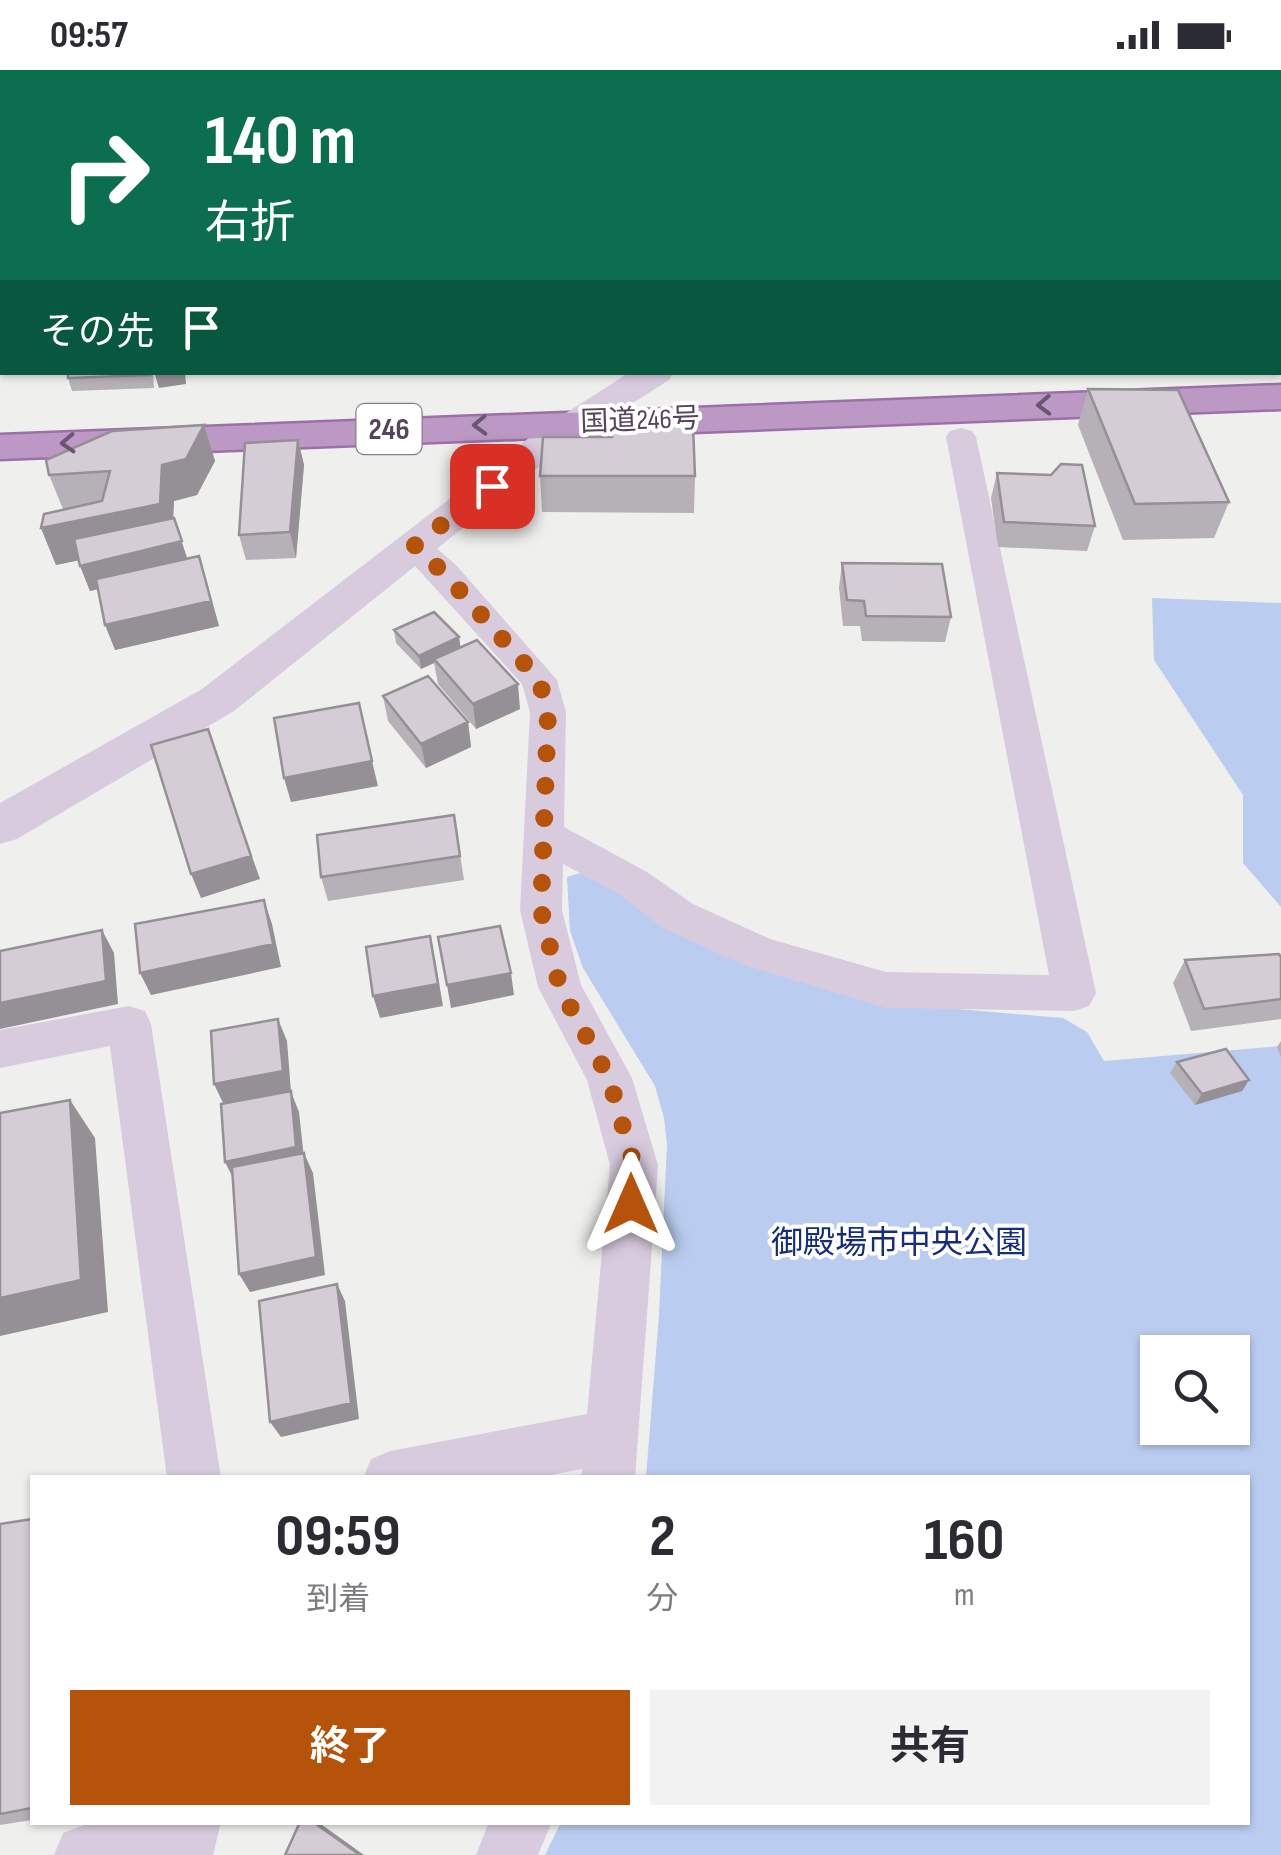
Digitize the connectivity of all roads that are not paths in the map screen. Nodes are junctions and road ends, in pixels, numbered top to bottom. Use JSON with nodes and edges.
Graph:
{"nodes":[{"id":1,"x":958,"y":375,"type":"edge"},
{"id":2,"x":640,"y":382,"type":"edge"},
{"id":3,"x":1281,"y":397,"type":"edge"},
{"id":4,"x":0,"y":418,"type":"edge"},
{"id":5,"x":577,"y":421,"type":"junction"},
{"id":6,"x":961,"y":437,"type":"dead end"},
{"id":7,"x":0,"y":446,"type":"edge"},
{"id":8,"x":414,"y":546,"type":"junction"},
{"id":9,"x":0,"y":826,"type":"edge"},
{"id":10,"x":542,"y":834,"type":"junction"},
{"id":11,"x":0,"y":1049,"type":"edge"},
{"id":12,"x":611,"y":1457,"type":"edge"},
{"id":13,"x":194,"y":1475,"type":"edge"},
{"id":14,"x":422,"y":1475,"type":"edge"},
{"id":15,"x":190,"y":1825,"type":"edge"},
{"id":16,"x":520,"y":1825,"type":"edge"},
{"id":17,"x":85,"y":1855,"type":"edge"},
{"id":18,"x":507,"y":1855,"type":"edge"}],
"edges":[{"from":1,"to":2,"type":"highway","name":"国道246号","number":"246"},
{"from":2,"to":4,"type":"highway","name":"国道246号","number":"246"},
{"from":2,"to":5,"type":"street"},
{"from":3,"to":5,"type":"highway","name":"国道246号","number":"246","one_way":true},
{"from":5,"to":7,"type":"highway","name":"国道246号","number":"246","one_way":true},
{"from":5,"to":8,"type":"street"},
{"from":6,"to":10,"type":"street"},
{"from":8,"to":9,"type":"street"},
{"from":8,"to":10,"type":"street"},
{"from":10,"to":12,"type":"street"},
{"from":11,"to":13,"type":"street"},
{"from":12,"to":14,"type":"street"},
{"from":15,"to":17,"type":"street"},
{"from":16,"to":18,"type":"street"}]}
